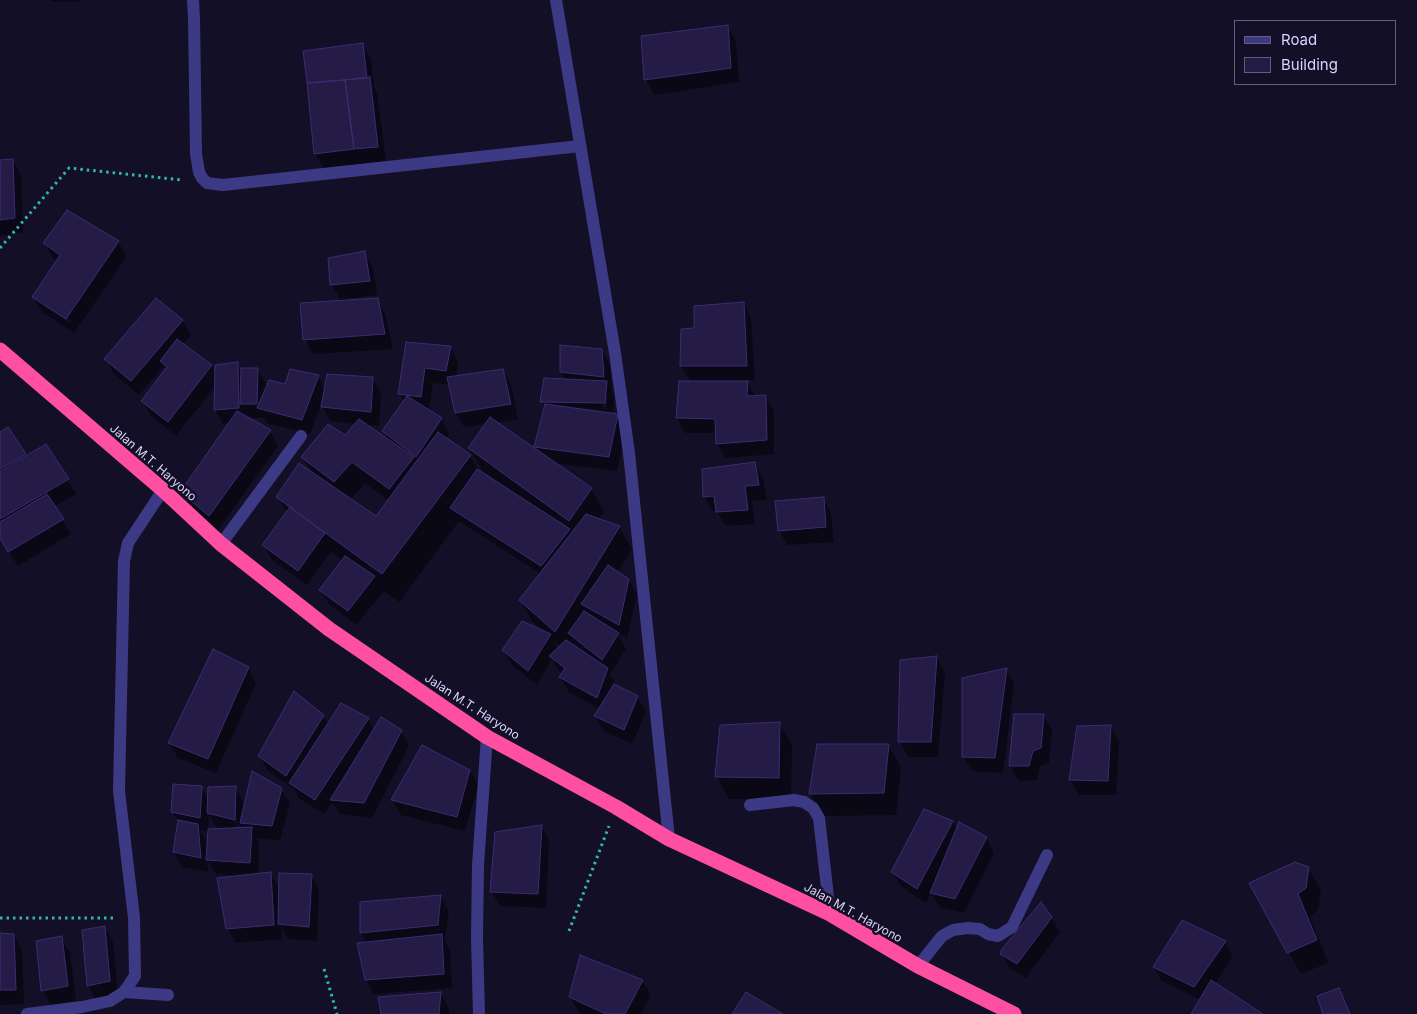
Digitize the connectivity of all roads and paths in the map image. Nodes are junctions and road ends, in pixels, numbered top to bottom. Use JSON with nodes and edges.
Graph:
{"nodes":[{"id":1,"x":192,"y":0,"type":"edge"},
{"id":2,"x":556,"y":0,"type":"edge"},
{"id":3,"x":580,"y":146,"type":"junction"},
{"id":4,"x":207,"y":182,"type":"junction"},
{"id":5,"x":0,"y":248,"type":"edge"},
{"id":6,"x":0,"y":350,"type":"edge"},
{"id":7,"x":301,"y":436,"type":"dead end"},
{"id":8,"x":163,"y":490,"type":"junction"},
{"id":9,"x":221,"y":544,"type":"junction"},
{"id":10,"x":487,"y":736,"type":"junction"},
{"id":11,"x":750,"y":805,"type":"dead end"},
{"id":12,"x":616,"y":807,"type":"junction"},
{"id":13,"x":670,"y":839,"type":"junction"},
{"id":14,"x":1047,"y":855,"type":"dead end"},
{"id":15,"x":830,"y":914,"type":"junction"},
{"id":16,"x":0,"y":918,"type":"edge"},
{"id":17,"x":134,"y":918,"type":"junction"},
{"id":18,"x":569,"y":930,"type":"dead end"},
{"id":19,"x":918,"y":966,"type":"junction"},
{"id":20,"x":324,"y":969,"type":"dead end"},
{"id":21,"x":124,"y":992,"type":"junction"},
{"id":22,"x":168,"y":995,"type":"dead end"},
{"id":23,"x":27,"y":1014,"type":"edge"},
{"id":24,"x":338,"y":1014,"type":"edge"},
{"id":25,"x":479,"y":1014,"type":"edge"},
{"id":26,"x":1014,"y":1014,"type":"edge"}],
"edges":[{"from":1,"to":4,"type":"street"},
{"from":2,"to":3,"type":"street"},
{"from":3,"to":4,"type":"street"},
{"from":3,"to":13,"type":"street"},
{"from":4,"to":5,"type":"path"},
{"from":6,"to":8,"type":"highway","name":"Jalan M.T. Haryono"},
{"from":7,"to":9,"type":"street"},
{"from":8,"to":9,"type":"highway","name":"Jalan M.T. Haryono"},
{"from":8,"to":17,"type":"street"},
{"from":9,"to":10,"type":"highway","name":"Jalan M.T. Haryono"},
{"from":10,"to":12,"type":"highway","name":"Jalan M.T. Haryono"},
{"from":10,"to":25,"type":"street"},
{"from":11,"to":15,"type":"street"},
{"from":12,"to":13,"type":"highway","name":"Jalan M.T. Haryono"},
{"from":12,"to":18,"type":"path"},
{"from":13,"to":15,"type":"highway","name":"Jalan M.T. Haryono"},
{"from":14,"to":19,"type":"street"},
{"from":15,"to":19,"type":"highway","name":"Jalan M.T. Haryono"},
{"from":16,"to":17,"type":"path"},
{"from":17,"to":21,"type":"street"},
{"from":19,"to":26,"type":"highway","name":"Jalan M.T. Haryono"},
{"from":20,"to":24,"type":"path"},
{"from":21,"to":22,"type":"street"},
{"from":21,"to":23,"type":"street"}]}
